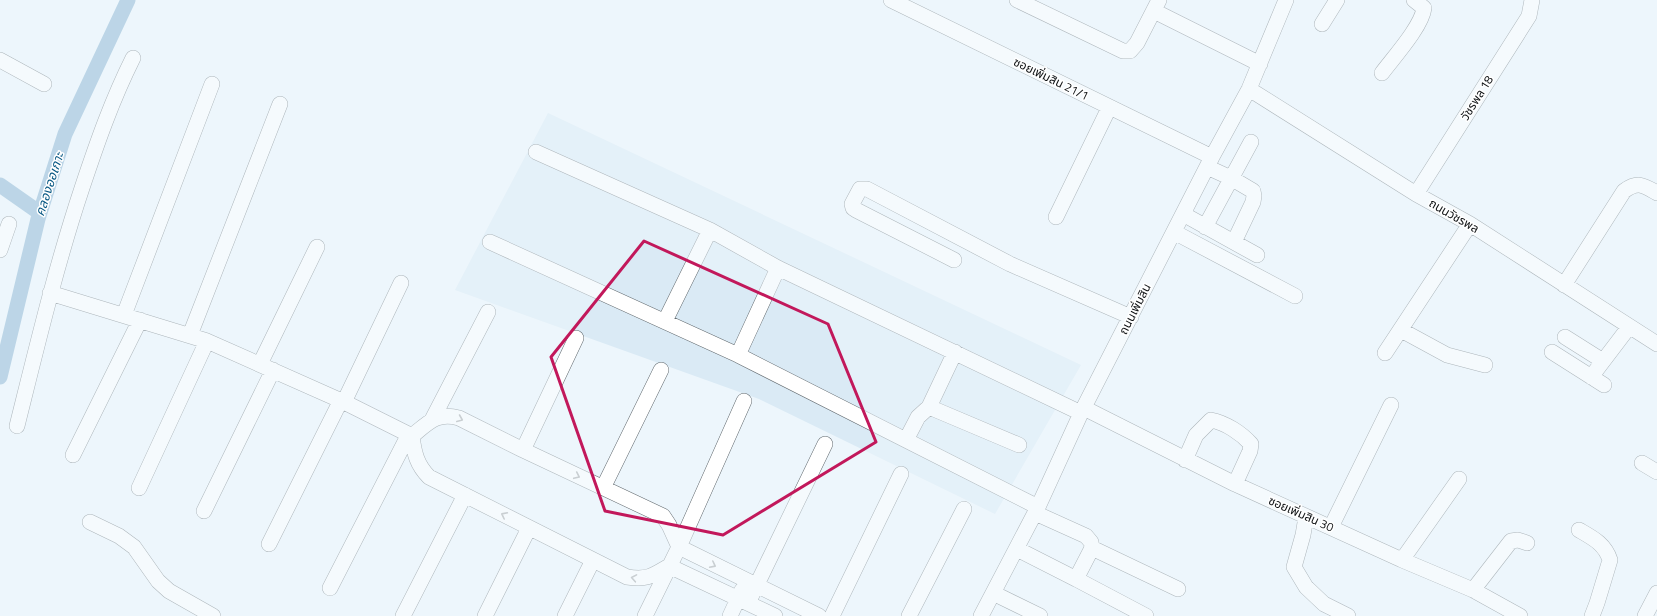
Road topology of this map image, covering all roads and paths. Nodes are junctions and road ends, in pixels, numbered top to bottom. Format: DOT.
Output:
graph roads {
  1 [pos="891,0"];
  2 [pos="1017,0"];
  3 [pos="1286,0"];
  4 [pos="1337,0"];
  5 [pos="1414,0"];
  6 [pos="1532,0"];
  7 [pos="1157,5"];
  8 [pos="1322,24"];
  9 [pos="133,58"];
  10 [pos="0,60"];
  11 [pos="1260,64"];
  12 [pos="1382,73"];
  13 [pos="44,84"];
  14 [pos="212,84"];
  15 [pos="1249,89"];
  16 [pos="280,104"];
  17 [pos="1109,108"];
  18 [pos="1251,142"];
  19 [pos="536,152"];
  20 [pos="1209,162"];
  21 [pos="1231,178"];
  22 [pos="1657,193"];
  23 [pos="1416,194"];
  24 [pos="1183,214"];
  25 [pos="1056,216"];
  26 [pos="9,224"];
  27 [pos="1470,224"];
  28 [pos="1205,227"];
  29 [pos="710,230"];
  30 [pos="1174,232"];
  31 [pos="490,242"];
  32 [pos="1234,242"];
  33 [pos="317,247"];
  34 [pos="0,250"];
  35 [pos="1257,255"];
  36 [pos="954,260"];
  37 [pos="778,268"];
  38 [pos="401,283"];
  39 [pos="1564,285"];
  40 [pos="50,293"];
  41 [pos="1295,296"];
  42 [pos="488,312"];
  43 [pos="124,315"];
  44 [pos="1131,317"];
  45 [pos="140,320"];
  46 [pos="665,321"];
  47 [pos="1629,327"];
  48 [pos="1401,330"];
  49 [pos="190,335"];
  50 [pos="1565,337"];
  51 [pos="576,338"];
  52 [pos="207,341"];
  53 [pos="1657,344"];
  54 [pos="955,352"];
  55 [pos="1552,352"];
  56 [pos="1385,353"];
  57 [pos="738,355"];
  58 [pos="1603,361"];
  59 [pos="1485,365"];
  60 [pos="266,367"];
  61 [pos="661,370"];
  62 [pos="1591,377"];
  63 [pos="1604,385"];
  64 [pos="744,400"];
  65 [pos="343,401"];
  66 [pos="1391,405"];
  67 [pos="929,407"];
  68 [pos="1083,411"];
  69 [pos="433,418"];
  70 [pos="17,426"];
  71 [pos="411,435"];
  72 [pos="906,440"];
  73 [pos="825,444"];
  74 [pos="1019,445"];
  75 [pos="523,450"];
  76 [pos="73,455"];
  77 [pos="1185,460"];
  78 [pos="1642,463"];
  79 [pos="1657,472"];
  80 [pos="901,474"];
  81 [pos="1459,479"];
  82 [pos="1235,484"];
  83 [pos="139,488"];
  84 [pos="603,488"];
  85 [pos="465,495"];
  86 [pos="964,509"];
  87 [pos="1036,510"];
  88 [pos="204,511"];
  89 [pos="1306,517"];
  90 [pos="90,522"];
  91 [pos="1331,527"];
  92 [pos="529,528"];
  93 [pos="1579,530"];
  94 [pos="1527,543"];
  95 [pos="269,544"];
  96 [pos="679,547"];
  97 [pos="1092,548"];
  98 [pos="1017,549"];
  99 [pos="593,560"];
  100 [pos="1402,560"];
  101 [pos="670,566"];
  102 [pos="1076,579"];
  103 [pos="750,584"];
  104 [pos="330,588"];
  105 [pos="1178,589"];
  106 [pos="1473,590"];
  107 [pos="993,593"];
  108 [pos="1657,593"];
  109 [pos="743,600"];
  110 [pos="817,615"];
  111 [pos="213,616"];
  112 [pos="402,616"];
  113 [pos="485,616"];
  114 [pos="565,616"];
  115 [pos="645,616"];
  116 [pos="730,616"];
  117 [pos="775,616"];
  118 [pos="832,616"];
  119 [pos="909,616"];
  120 [pos="981,616"];
  121 [pos="1040,616"];
  122 [pos="1146,616"];
  123 [pos="1348,616"];
  124 [pos="1520,616"];
  125 [pos="1592,616"];
  126 [pos="1645,616"];
  1 -- 17 [label="street, ซอยเพิ่มสิน 21/1"];
  2 -- 7 [label="street"];
  3 -- 11 [label="street, ถนนเพิ่มสิน"];
  4 -- 8 [label="street"];
  5 -- 12 [label="street"];
  6 -- 23 [label="street, วัชรพล 18"];
  7 -- 11 [label="street"];
  9 -- 40 [label="street"];
  10 -- 13 [label="street"];
  11 -- 15 [label="street, ถนนเพิ่มสิน"];
  14 -- 43 [label="street"];
  15 -- 20 [label="street, ถนนเพิ่มสิน"];
  15 -- 23 [label="street, ถนนวัชรพล"];
  16 -- 49 [label="street"];
  17 -- 20 [label="street, ซอยเพิ่มสิน 21/1"];
  17 -- 25 [label="street"];
  18 -- 21 [label="street"];
  19 -- 29 [label="street, ซอยเพิ่มสิน 30"];
  20 -- 21 [label="street, ซอยเพิ่มสิน 21/1"];
  20 -- 24 [label="street, ถนนเพิ่มสิน"];
  21 -- 28 [label="street"];
  21 -- 32 [label="street, ซอยเพิ่มสิน 21/1"];
  22 -- 39 [label="street"];
  23 -- 27 [label="street, ถนนวัชรพล"];
  24 -- 28 [label="street"];
  24 -- 30 [label="street, ถนนเพิ่มสิน"];
  26 -- 34 [label="street"];
  27 -- 39 [label="street, ถนนวัชรพล"];
  27 -- 48 [label="street"];
  28 -- 32 [label="street"];
  29 -- 37 [label="street, ซอยเพิ่มสิน 30"];
  29 -- 46 [label="street"];
  30 -- 41 [label="street"];
  30 -- 44 [label="street, ถนนเพิ่มสิน"];
  31 -- 46 [label="street"];
  32 -- 35 [label="street"];
  33 -- 60 [label="street"];
  36 -- 44 [label="street"];
  37 -- 54 [label="street, ซอยเพิ่มสิน 30"];
  37 -- 57 [label="street"];
  38 -- 65 [label="street"];
  39 -- 47 [label="street, ถนนวัชรพล"];
  40 -- 43 [label="street"];
  40 -- 70 [label="street"];
  42 -- 69 [label="street"];
  43 -- 45 [label="street"];
  44 -- 68 [label="street, ถนนเพิ่มสิน"];
  45 -- 49 [label="street"];
  45 -- 76 [label="street"];
  46 -- 57 [label="street"];
  47 -- 53 [label="street, ถนนวัชรพล"];
  47 -- 58 [label="street"];
  48 -- 56 [label="street"];
  48 -- 59 [label="street"];
  49 -- 52 [label="street"];
  50 -- 58 [label="street"];
  51 -- 75 [label="street"];
  52 -- 60 [label="street"];
  52 -- 83 [label="street"];
  54 -- 67 [label="street"];
  54 -- 68 [label="street, ซอยเพิ่มสิน 30"];
  55 -- 62 [label="street"];
  57 -- 72 [label="street"];
  58 -- 62 [label="street"];
  60 -- 65 [label="street"];
  60 -- 88 [label="street"];
  61 -- 84 [label="street"];
  62 -- 63 [label="street"];
  64 -- 96 [label="street"];
  65 -- 71 [label="street"];
  65 -- 95 [label="street"];
  66 -- 91 [label="street"];
  67 -- 72 [label="street"];
  67 -- 74 [label="street"];
  68 -- 77 [label="street, ซอยเพิ่มสิน 30"];
  68 -- 87 [label="street, ถนนเพิ่มสิน"];
  69 -- 71 [label="street"];
  69 -- 75 [label="street, one-way"];
  71 -- 85 [label="street"];
  71 -- 104 [label="street"];
  72 -- 87 [label="street"];
  73 -- 103 [label="street"];
  75 -- 84 [label="street, one-way"];
  77 -- 82 [label="street, ซอยเพิ่มสิน 30"];
  77 -- 82 [label="street"];
  78 -- 79 [label="street"];
  80 -- 118 [label="street"];
  81 -- 100 [label="street"];
  82 -- 89 [label="street, ซอยเพิ่มสิน 30"];
  84 -- 96 [label="street"];
  92 -- 85 [label="street, one-way"];
  85 -- 112 [label="street"];
  86 -- 119 [label="street"];
  87 -- 97 [label="street"];
  87 -- 98 [label="street, ถนนเพิ่มสิน"];
  89 -- 91 [label="street, ซอยเพิ่มสิน 30"];
  89 -- 123 [label="street"];
  90 -- 111 [label="street"];
  91 -- 100 [label="street, ซอยเพิ่มสิน 30"];
  92 -- 99 [label="street"];
  92 -- 113 [label="street"];
  93 -- 125 [label="street"];
  94 -- 106 [label="street"];
  96 -- 101 [label="street"];
  96 -- 103 [label="street, one-way"];
  97 -- 102 [label="street"];
  97 -- 105 [label="street"];
  98 -- 102 [label="street"];
  98 -- 107 [label="street, ถนนเพิ่มสิน"];
  101 -- 99 [label="street, one-way"];
  99 -- 114 [label="street"];
  100 -- 106 [label="street, ซอยเพิ่มสิน 30"];
  101 -- 109 [label="street"];
  101 -- 115 [label="street"];
  102 -- 122 [label="street"];
  103 -- 109 [label="street"];
  103 -- 110 [label="street"];
  106 -- 124 [label="street, ซอยเพิ่มสิน 30"];
  107 -- 120 [label="street, ถนนเพิ่มสิน"];
  107 -- 121 [label="street"];
  108 -- 126 [label="street"];
  109 -- 116 [label="street"];
  109 -- 117 [label="street"];
}
